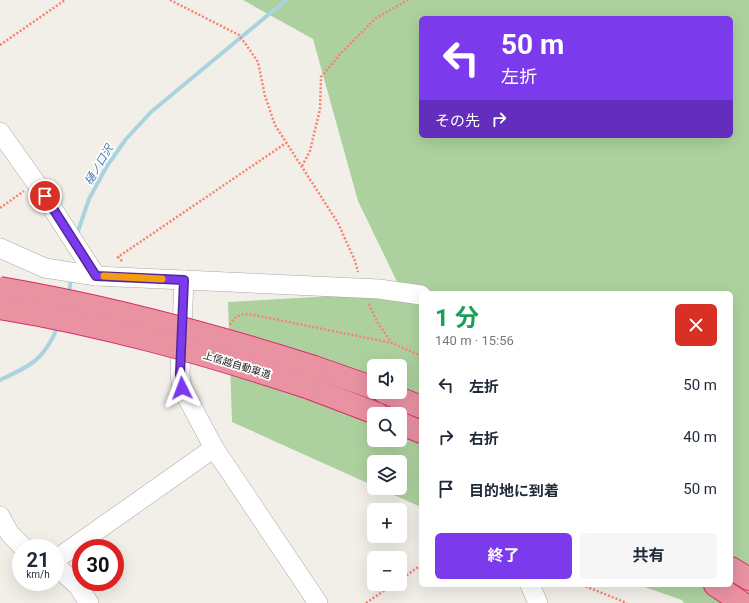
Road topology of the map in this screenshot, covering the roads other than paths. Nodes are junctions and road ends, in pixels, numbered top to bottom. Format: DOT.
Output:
graph roads {
  1 [pos="0,132"];
  2 [pos="0,248"];
  3 [pos="96,276"];
  4 [pos="184,280"];
  5 [pos="0,288"];
  6 [pos="419,295"];
  7 [pos="0,308"];
  8 [pos="367,386"];
  9 [pos="401,399"];
  10 [pos="419,406"];
  11 [pos="367,410"];
  12 [pos="407,426"];
  13 [pos="419,431"];
  14 [pos="214,448"];
  15 [pos="0,516"];
  16 [pos="15,539"];
  17 [pos="64,554"];
  18 [pos="733,569"];
  19 [pos="64,573"];
  20 [pos="749,579"];
  21 [pos="531,587"];
  22 [pos="718,587"];
  23 [pos="89,603"];
  24 [pos="318,603"];
  25 [pos="538,603"];
  26 [pos="742,603"];
  1 -- 3 [label="street"];
  2 -- 3 [label="street"];
  3 -- 4 [label="street"];
  4 -- 6 [label="street"];
  4 -- 14 [label="street"];
  5 -- 8 [label="highway, 上信越自動車道, bridge"];
  7 -- 11 [label="highway, 上信越自動車道, bridge"];
  9 -- 10 [label="highway"];
  12 -- 13 [label="highway"];
  14 -- 17 [label="street"];
  14 -- 24 [label="street"];
  15 -- 16 [label="street"];
  18 -- 20 [label="highway"];
  19 -- 23 [label="street"];
  21 -- 25 [label="street"];
  22 -- 26 [label="highway"];
}
